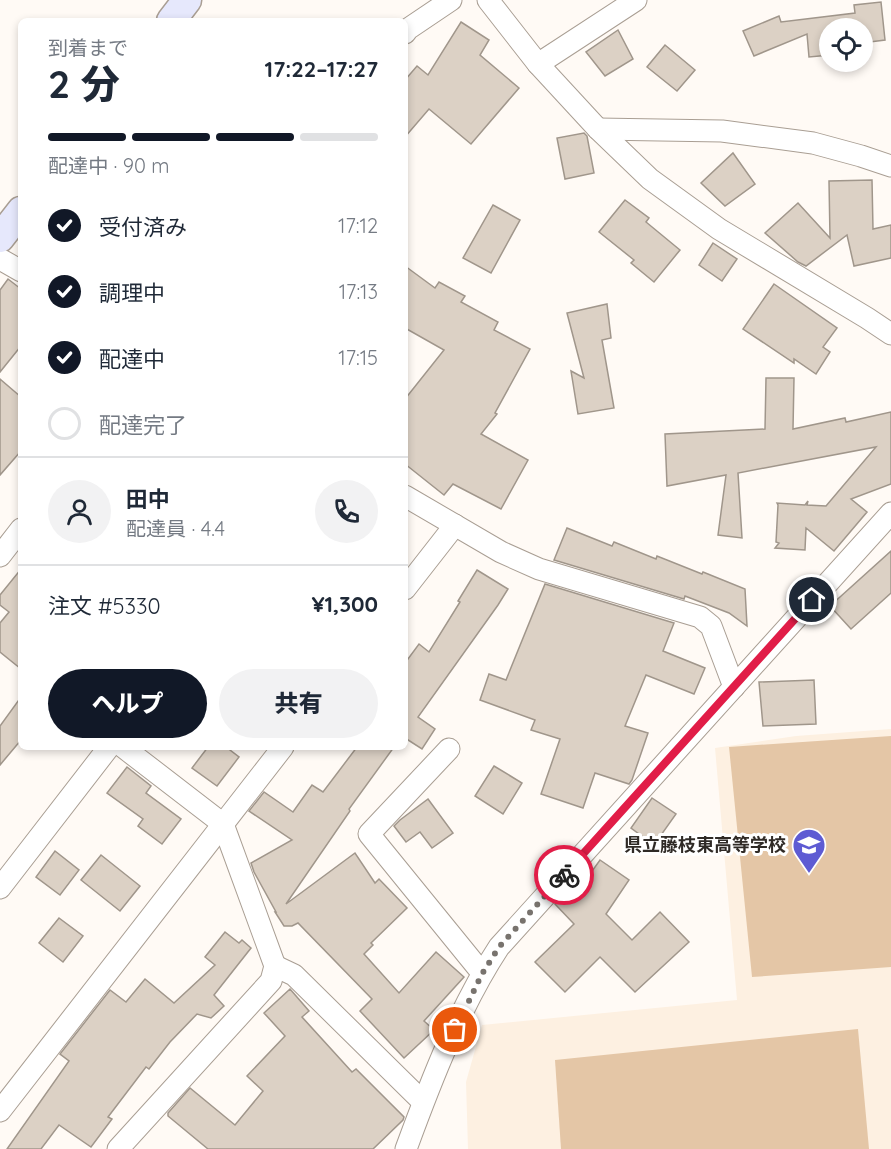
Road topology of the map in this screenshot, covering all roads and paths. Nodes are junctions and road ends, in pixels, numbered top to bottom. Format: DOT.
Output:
graph roads {
  1 [pos="187,0"];
  2 [pos="451,0"];
  3 [pos="488,0"];
  4 [pos="636,0"];
  5 [pos="173,18"];
  6 [pos="408,29"];
  7 [pos="538,64"];
  8 [pos="598,129"];
  9 [pos="891,166"];
  10 [pos="18,216"];
  11 [pos="0,238"];
  12 [pos="0,259"];
  13 [pos="18,269"];
  14 [pos="891,334"];
  15 [pos="408,498"];
  16 [pos="891,513"];
  17 [pos="455,525"];
  18 [pos="18,533"];
  19 [pos="0,556"];
  20 [pos="408,585"];
  21 [pos="734,687"];
  22 [pos="448,749"];
  23 [pos="107,750"];
  24 [pos="127,750"];
  25 [pos="281,750"];
  26 [pos="223,824"];
  27 [pos="0,888"];
  28 [pos="275,966"];
  29 [pos="482,974"];
  30 [pos="423,1102"];
  31 [pos="0,1111"];
  32 [pos="118,1149"];
  33 [pos="406,1149"];
  1 -- 5 [label="street"];
  2 -- 6 [label="street"];
  3 -- 7 [label="street"];
  4 -- 7 [label="street"];
  7 -- 8 [label="street"];
  8 -- 9 [label="street"];
  8 -- 14 [label="street"];
  10 -- 11 [label="street"];
  12 -- 13 [label="street"];
  15 -- 17 [label="street"];
  16 -- 21 [label="street"];
  17 -- 20 [label="street"];
  17 -- 21 [label="street"];
  18 -- 19 [label="street"];
  21 -- 29 [label="street"];
  22 -- 29 [label="street"];
  23 -- 27 [label="street"];
  24 -- 26 [label="street"];
  25 -- 26 [label="street"];
  26 -- 28 [label="street"];
  26 -- 31 [label="street"];
  28 -- 30 [label="street"];
  28 -- 32 [label="street"];
  29 -- 30 [label="street"];
  30 -- 33 [label="street"];
}
